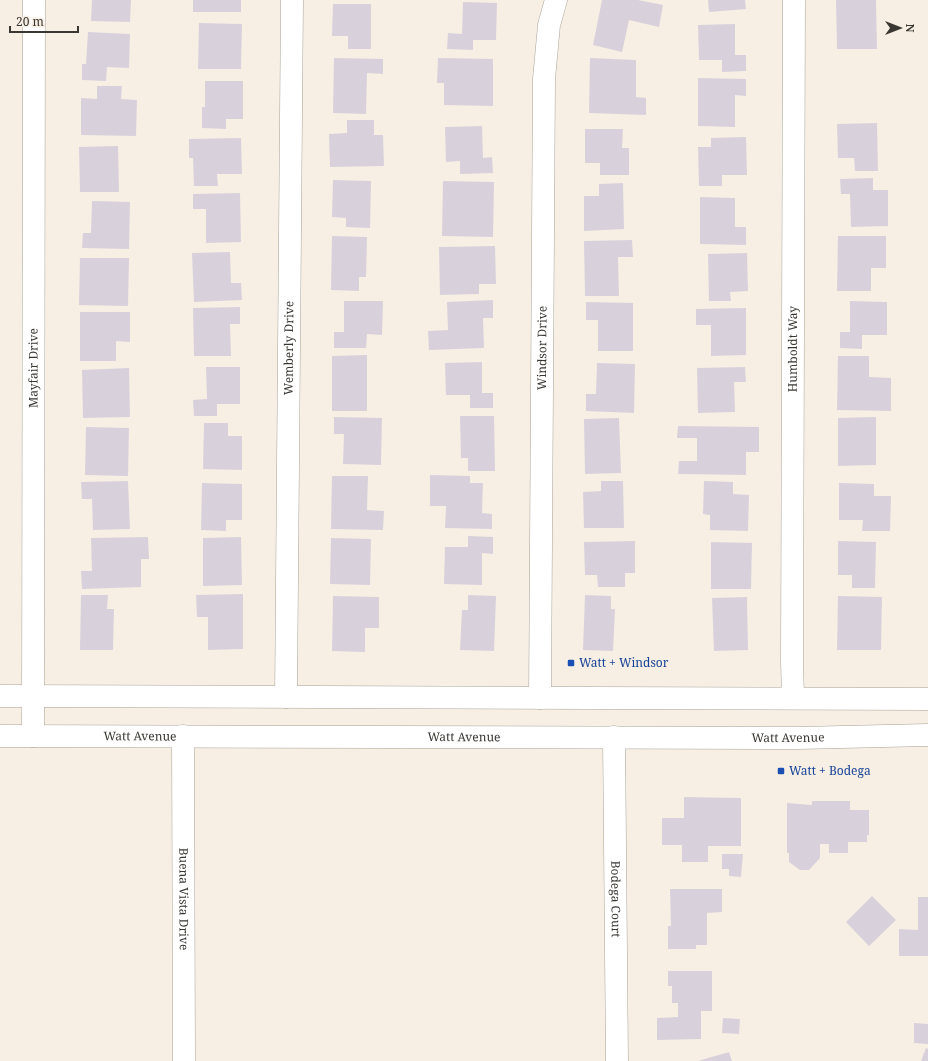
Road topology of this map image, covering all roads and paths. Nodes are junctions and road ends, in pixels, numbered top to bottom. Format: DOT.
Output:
graph roads {
  1 [pos="34,0"];
  2 [pos="292,0"];
  3 [pos="556,0"];
  4 [pos="794,0"];
  5 [pos="0,696"];
  6 [pos="34,696"];
  7 [pos="286,697"];
  8 [pos="540,698"];
  9 [pos="793,698"];
  10 [pos="928,699"];
  11 [pos="928,735"];
  12 [pos="0,736"];
  13 [pos="33,736"];
  14 [pos="183,736"];
  15 [pos="614,737"];
  16 [pos="184,1061"];
  17 [pos="617,1061"];
  1 -- 6 [label="street, Mayfair Drive"];
  2 -- 7 [label="street, Wemberly Drive"];
  3 -- 8 [label="street, Windsor Drive"];
  4 -- 9 [label="street, Humboldt Way"];
  5 -- 6 [label="street"];
  6 -- 7 [label="street"];
  6 -- 13 [label="street, Mayfair Drive"];
  7 -- 8 [label="street"];
  8 -- 9 [label="street"];
  9 -- 10 [label="street"];
  11 -- 15 [label="street, Watt Avenue"];
  12 -- 13 [label="street, Watt Avenue"];
  13 -- 14 [label="street, Watt Avenue"];
  14 -- 15 [label="street, Watt Avenue"];
  14 -- 16 [label="street, Buena Vista Drive"];
  15 -- 17 [label="street, Bodega Court"];
}
